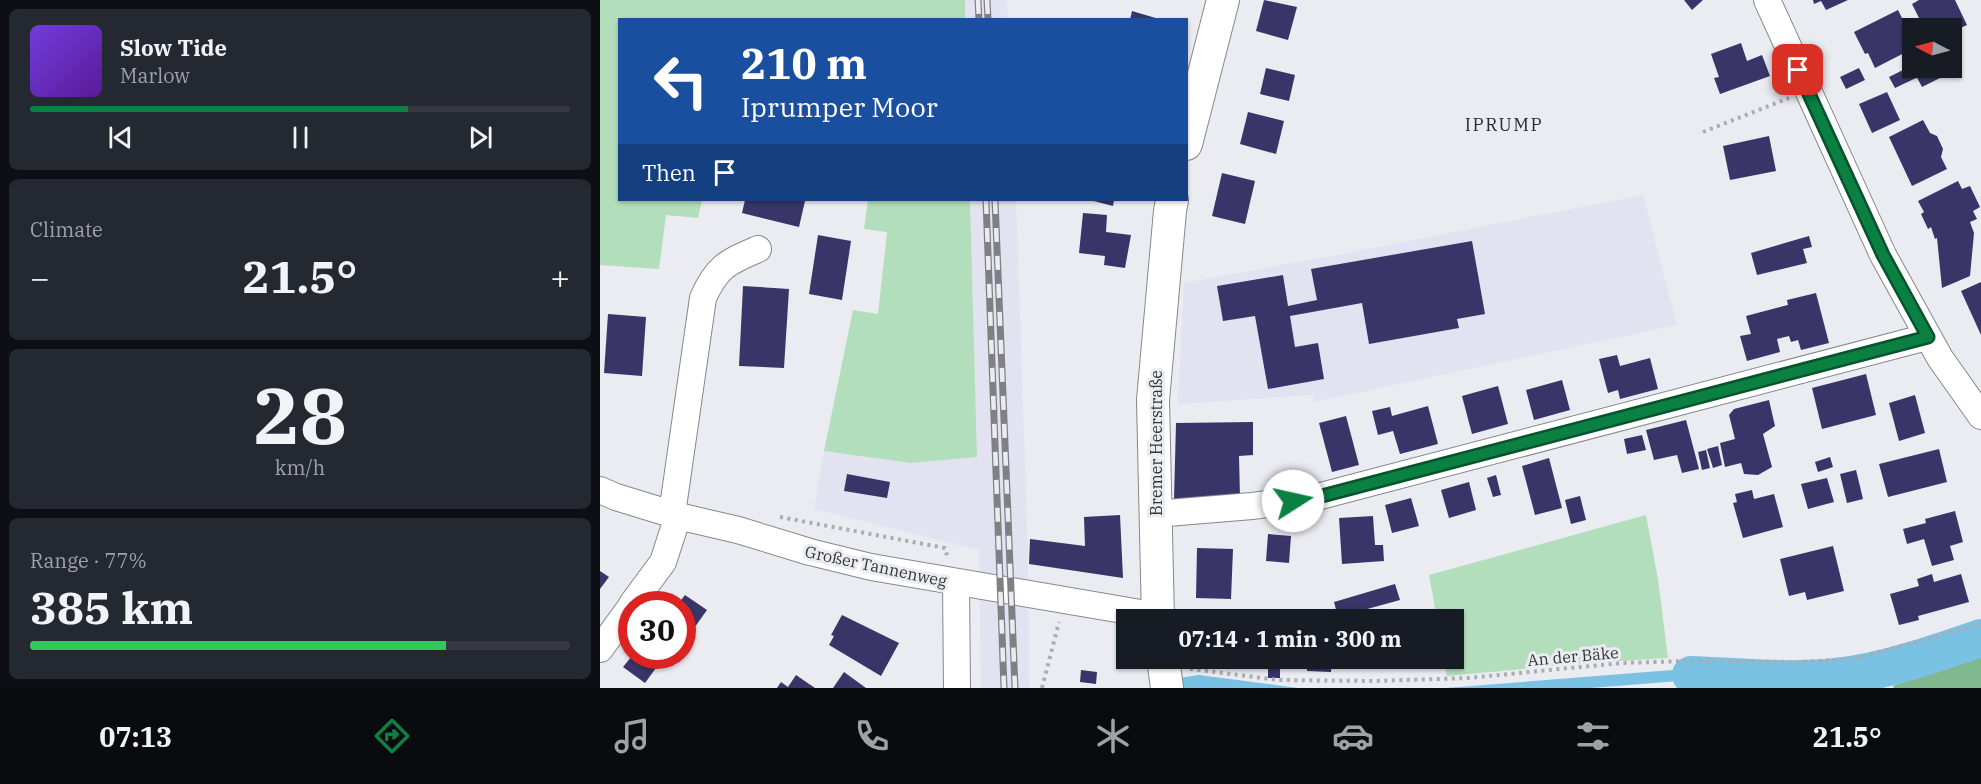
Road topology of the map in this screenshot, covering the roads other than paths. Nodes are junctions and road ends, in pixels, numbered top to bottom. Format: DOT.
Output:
graph roads {
  1 [pos="1223,0"];
  2 [pos="1767,0"];
  3 [pos="1188,136"];
  4 [pos="1173,201"];
  5 [pos="758,249"];
  6 [pos="1928,337"];
  7 [pos="1981,416"];
  8 [pos="600,490"];
  9 [pos="1155,514"];
  10 [pos="675,515"];
  11 [pos="956,583"];
  12 [pos="642,591"];
  13 [pos="1158,609"];
  14 [pos="1116,610"];
  15 [pos="618,624"];
  16 [pos="600,649"];
  17 [pos="957,688"];
  1 -- 3 [label="main road"];
  2 -- 6 [label="street"];
  4 -- 9 [label="main road, Bremer Heerstraße"];
  5 -- 10 [label="street"];
  6 -- 7 [label="street"];
  6 -- 9 [label="street"];
  8 -- 10 [label="street, Großer Tannenweg"];
  9 -- 13 [label="main road, Bremer Heerstraße"];
  10 -- 11 [label="street, Großer Tannenweg"];
  10 -- 12 [label="street"];
  11 -- 14 [label="street, Großer Tannenweg"];
  11 -- 17 [label="street"];
  15 -- 16 [label="street"];
}
